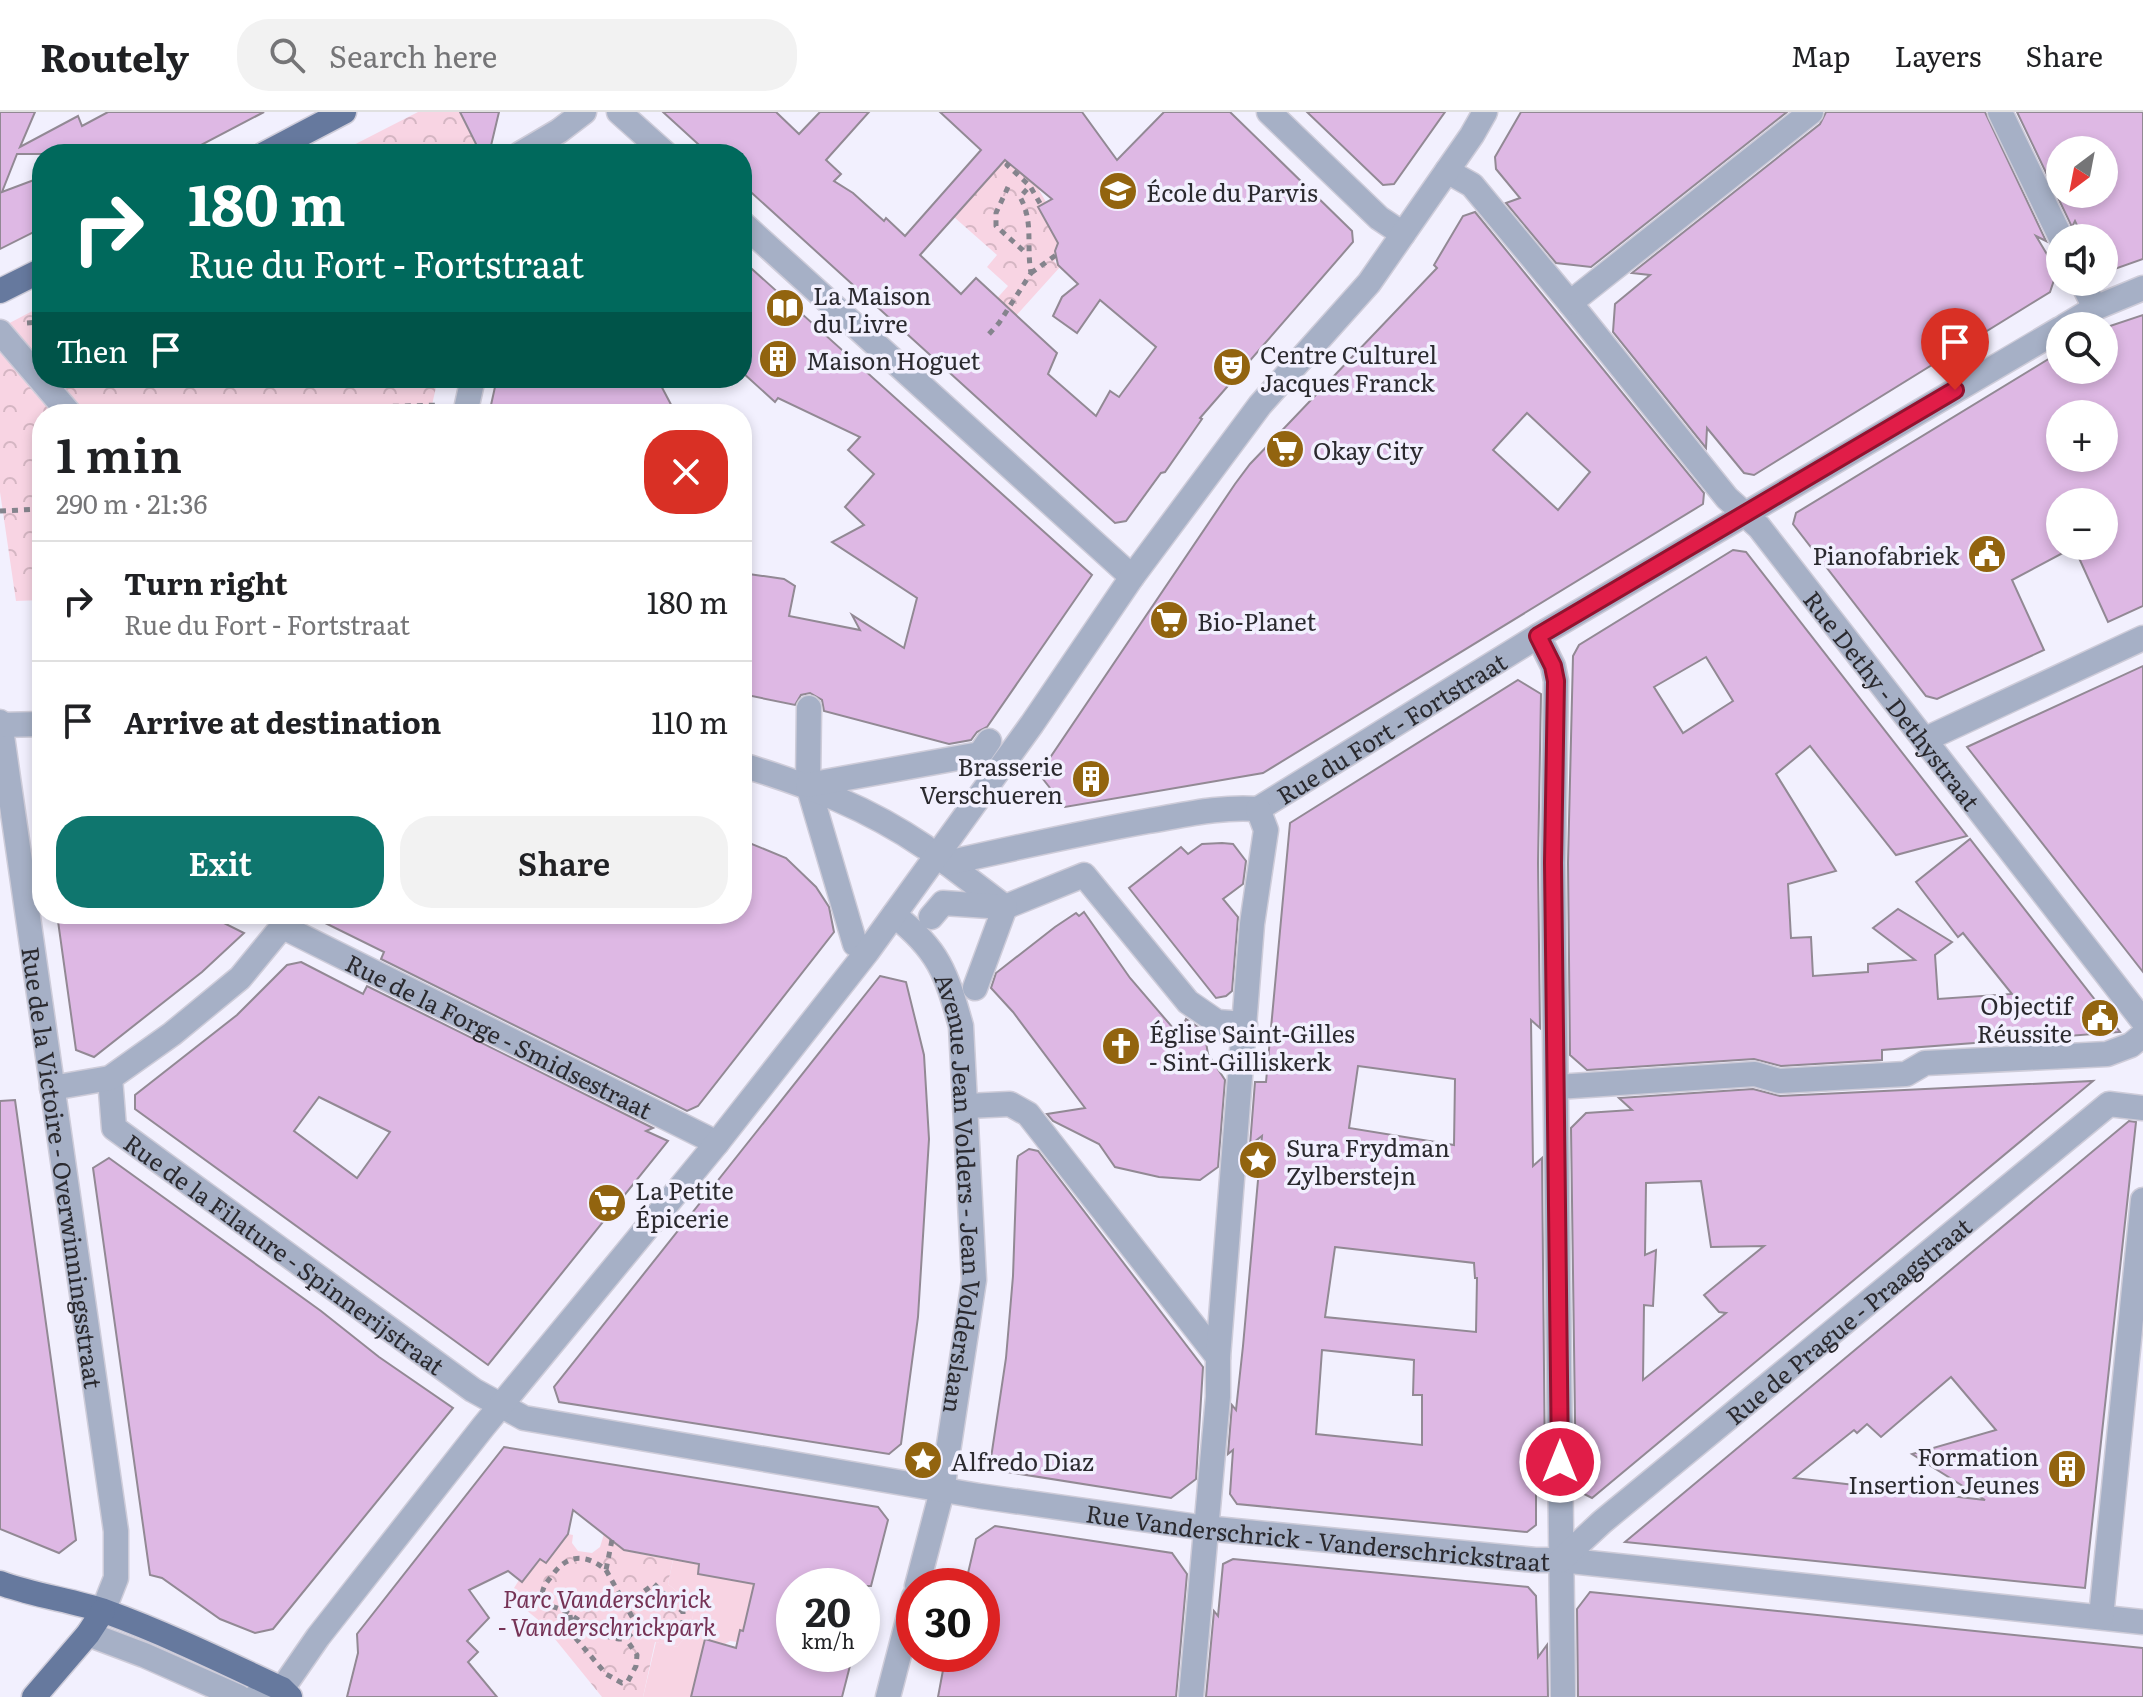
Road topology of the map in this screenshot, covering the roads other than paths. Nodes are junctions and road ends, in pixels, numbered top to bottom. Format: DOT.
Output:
graph roads {
  1 [pos="344,112"];
  2 [pos="584,112"];
  3 [pos="619,112"];
  4 [pos="1269,112"];
  5 [pos="1485,112"];
  6 [pos="1811,112"];
  7 [pos="2000,112"];
  8 [pos="283,144"];
  9 [pos="537,144"];
  10 [pos="655,144"];
  11 [pos="1447,171"];
  12 [pos="2054,224"];
  13 [pos="752,232"];
  14 [pos="1403,234"];
  15 [pos="32,275"];
  16 [pos="2143,288"];
  17 [pos="0,291"];
  18 [pos="2089,296"];
  19 [pos="1570,303"];
  20 [pos="2095,308"];
  21 [pos="2088,312"];
  22 [pos="0,332"];
  23 [pos="2046,336"];
  24 [pos="32,369"];
  25 [pos="48,388"];
  26 [pos="61,404"];
  27 [pos="1745,514"];
  28 [pos="1132,577"];
  29 [pos="1538,636"];
  30 [pos="2143,638"];
  31 [pos="809,708"];
  32 [pos="0,724"];
  33 [pos="32,724"];
  34 [pos="1926,739"];
  35 [pos="989,741"];
  36 [pos="752,768"];
  37 [pos="808,785"];
  38 [pos="1258,809"];
  39 [pos="1095,831"];
  40 [pos="925,847"];
  41 [pos="1084,875"];
  42 [pos="1005,907"];
  43 [pos="894,915"];
  44 [pos="931,917"];
  45 [pos="284,924"];
  46 [pos="295,924"];
  47 [pos="856,954"];
  48 [pos="979,983"];
  49 [pos="2143,1021"];
  50 [pos="1245,1024"];
  51 [pos="2143,1035"];
  52 [pos="110,1078"];
  53 [pos="1557,1087"];
  54 [pos="52,1088"];
  55 [pos="967,1106"];
  56 [pos="2143,1108"];
  57 [pos="717,1143"];
  58 [pos="2143,1200"];
  59 [pos="1218,1357"];
  60 [pos="500,1405"];
  61 [pos="942,1491"];
  62 [pos="1205,1528"];
  63 [pos="1561,1560"];
  64 [pos="922,1568"];
  65 [pos="0,1583"];
  66 [pos="103,1611"];
  67 [pos="2101,1617"];
  68 [pos="2143,1622"];
  69 [pos="88,1634"];
  70 [pos="896,1666"];
  71 [pos="286,1693"];
  72 [pos="34,1697"];
  73 [pos="239,1697"];
  74 [pos="255,1697"];
  75 [pos="888,1697"];
  76 [pos="1191,1697"];
  77 [pos="1563,1697"];
  1 -- 8 [label="main road"];
  2 -- 9 [label="street"];
  3 -- 10 [label="street"];
  4 -- 14 [label="street"];
  5 -- 11 [label="street"];
  6 -- 19 [label="street"];
  7 -- 12 [label="street"];
  11 -- 14 [label="street"];
  11 -- 19 [label="street, Rue Dethy - Dethystraat"];
  13 -- 28 [label="street"];
  14 -- 28 [label="street"];
  15 -- 17 [label="main road"];
  16 -- 20 [label="street, Rue du Fort - Fortstraat"];
  18 -- 20 [label="street"];
  19 -- 27 [label="street, Rue Dethy - Dethystraat"];
  20 -- 21 [label="street, Rue du Fort - Fortstraat"];
  22 -- 24 [label="street"];
  23 -- 27 [label="street, Rue du Fort - Fortstraat"];
  25 -- 26 [label="street"];
  27 -- 29 [label="street, Rue du Fort - Fortstraat"];
  27 -- 34 [label="street, Rue Dethy - Dethystraat"];
  28 -- 43 [label="street"];
  29 -- 38 [label="street, Rue du Fort - Fortstraat"];
  29 -- 53 [label="street"];
  30 -- 34 [label="street"];
  31 -- 37 [label="street"];
  32 -- 33 [label="street"];
  32 -- 54 [label="street, Rue de la Victoire - Overwinningsstraat"];
  34 -- 49 [label="street, Rue Dethy - Dethystraat"];
  35 -- 37 [label="street"];
  36 -- 37 [label="street"];
  37 -- 40 [label="street"];
  37 -- 47 [label="street"];
  38 -- 39 [label="street"];
  38 -- 50 [label="street"];
  39 -- 41 [label="street"];
  39 -- 42 [label="street"];
  41 -- 42 [label="street"];
  41 -- 50 [label="street"];
  42 -- 44 [label="street"];
  42 -- 48 [label="street"];
  43 -- 47 [label="street"];
  43 -- 55 [label="street, Avenue Jean Volders - Jean Volderslaan"];
  45 -- 52 [label="street"];
  46 -- 57 [label="street, Rue de la Forge - Smidsestraat"];
  47 -- 57 [label="street"];
  50 -- 59 [label="street"];
  51 -- 53 [label="street"];
  52 -- 54 [label="street"];
  52 -- 60 [label="street, Rue de la Filature - Spinnerijstraat"];
  53 -- 63 [label="street"];
  54 -- 66 [label="street, Rue de la Victoire - Overwinningsstraat"];
  55 -- 59 [label="street"];
  55 -- 61 [label="street, Avenue Jean Volders - Jean Volderslaan"];
  56 -- 63 [label="street, Rue de Prague - Praagstraat"];
  57 -- 60 [label="street"];
  58 -- 67 [label="street"];
  59 -- 62 [label="street"];
  60 -- 61 [label="street, Rue Vanderschrick - Vanderschrickstraat"];
  60 -- 71 [label="street"];
  61 -- 62 [label="street, Rue Vanderschrick - Vanderschrickstraat"];
  61 -- 64 [label="street, Avenue Jean Volders - Jean Volderslaan"];
  62 -- 63 [label="street, Rue Vanderschrick - Vanderschrickstraat"];
  62 -- 76 [label="street"];
  63 -- 67 [label="street, Rue Vanderschrick - Vanderschrickstraat"];
  63 -- 77 [label="street"];
  65 -- 66 [label="main road"];
  66 -- 69 [label="main road"];
  66 -- 71 [label="main road"];
  67 -- 68 [label="street, Rue Vanderschrick - Vanderschrickstraat"];
  69 -- 72 [label="main road"];
  69 -- 73 [label="street"];
  70 -- 75 [label="street"];
  71 -- 74 [label="street"];
}
